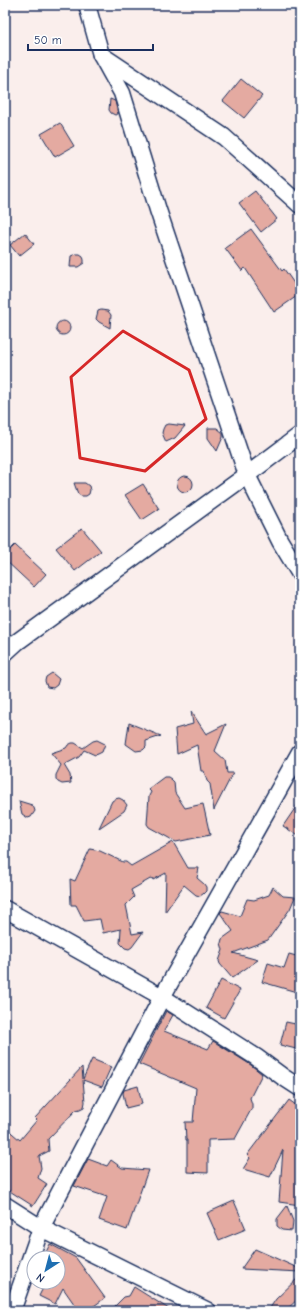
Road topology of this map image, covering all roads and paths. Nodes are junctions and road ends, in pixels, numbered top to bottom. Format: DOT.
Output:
graph roads {
  1 [pos="86,5"];
  2 [pos="101,55"];
  3 [pos="300,205"];
  4 [pos="300,435"];
  5 [pos="247,475"];
  6 [pos="300,574"];
  7 [pos="5,652"];
  8 [pos="300,752"];
  9 [pos="5,909"];
  10 [pos="162,997"];
  11 [pos="300,1088"];
  12 [pos="5,1205"];
  13 [pos="42,1228"];
  14 [pos="12,1311"];
  15 [pos="208,1311"];
  1 -- 2 [label="street"];
  2 -- 3 [label="street"];
  2 -- 5 [label="street"];
  4 -- 5 [label="street"];
  5 -- 6 [label="street"];
  5 -- 7 [label="street"];
  8 -- 10 [label="street"];
  9 -- 10 [label="street"];
  10 -- 11 [label="street"];
  10 -- 13 [label="street"];
  12 -- 13 [label="street"];
  13 -- 14 [label="street"];
  13 -- 15 [label="street"];
}
